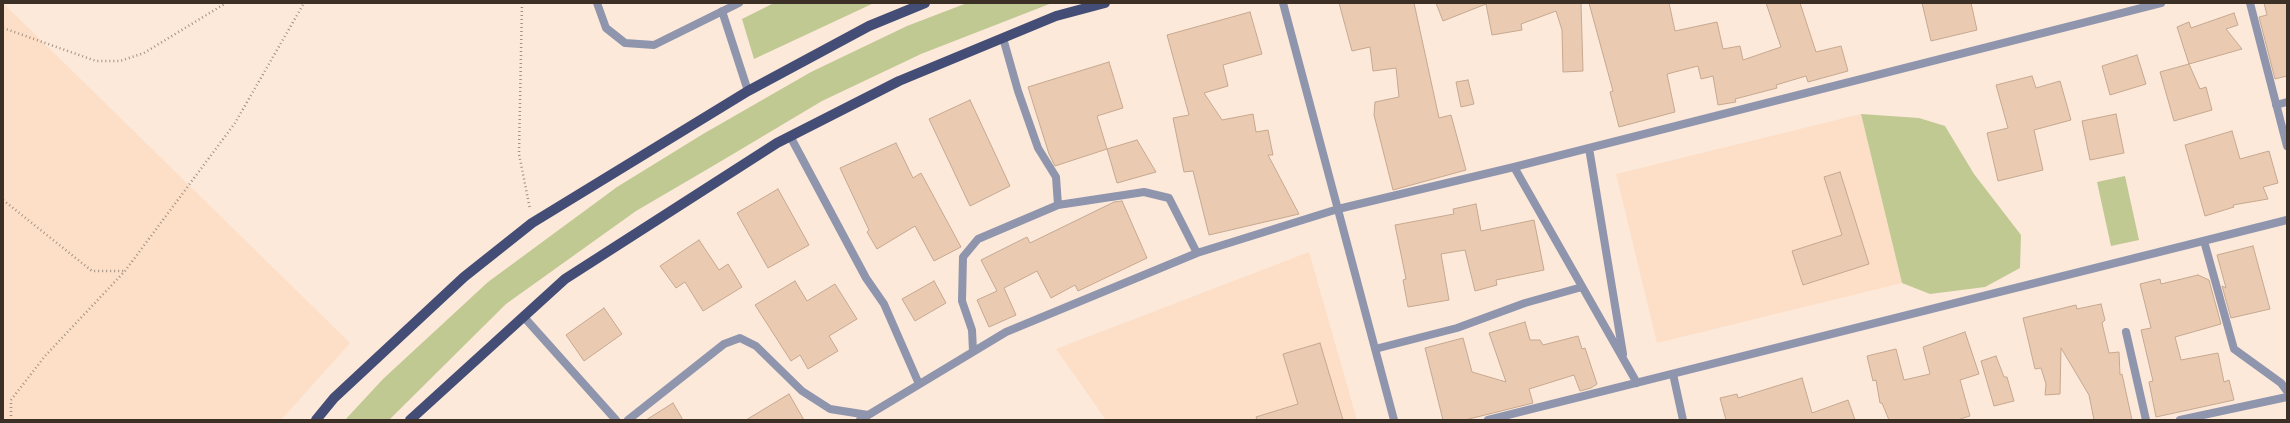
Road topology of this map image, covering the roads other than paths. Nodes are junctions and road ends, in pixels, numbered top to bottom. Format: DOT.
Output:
graph roads {
  1 [pos="597,3"];
  2 [pos="739,3"];
  3 [pos="925,3"];
  4 [pos="1105,3"];
  5 [pos="1283,3"];
  6 [pos="2161,3"];
  7 [pos="2250,3"];
  8 [pos="722,11"];
  9 [pos="1003,38"];
  10 [pos="748,91"];
  11 [pos="2287,102"];
  12 [pos="2276,105"];
  13 [pos="790,136"];
  14 [pos="2287,146"];
  15 [pos="1589,148"];
  16 [pos="1514,167"];
  17 [pos="1058,205"];
  18 [pos="1338,209"];
  19 [pos="2287,220"];
  20 [pos="2204,241"];
  21 [pos="1197,253"];
  22 [pos="1582,287"];
  23 [pos="523,316"];
  24 [pos="2126,332"];
  25 [pos="1375,349"];
  26 [pos="973,351"];
  27 [pos="1625,361"];
  28 [pos="1673,374"];
  29 [pos="1637,383"];
  30 [pos="919,384"];
  31 [pos="2287,391"];
  32 [pos="2287,397"];
  33 [pos="868,415"];
  34 [pos="316,420"];
  35 [pos="410,420"];
  36 [pos="616,420"];
  37 [pos="628,420"];
  38 [pos="860,420"];
  39 [pos="1394,420"];
  40 [pos="1488,420"];
  41 [pos="1684,420"];
  42 [pos="2146,420"];
  43 [pos="2180,420"];
  1 -- 8 [label="street"];
  2 -- 8 [label="street"];
  3 -- 10 [label="main road"];
  4 -- 9 [label="main road"];
  5 -- 18 [label="street"];
  6 -- 15 [label="street"];
  7 -- 12 [label="street"];
  8 -- 10 [label="street"];
  9 -- 13 [label="main road"];
  9 -- 17 [label="street"];
  10 -- 34 [label="main road"];
  11 -- 12 [label="street"];
  12 -- 14 [label="street"];
  13 -- 23 [label="main road"];
  13 -- 30 [label="street"];
  15 -- 16 [label="street"];
  15 -- 27 [label="street"];
  16 -- 18 [label="street"];
  16 -- 22 [label="street"];
  17 -- 21 [label="street"];
  17 -- 26 [label="street"];
  18 -- 21 [label="street"];
  18 -- 25 [label="street"];
  19 -- 20 [label="street"];
  20 -- 28 [label="street"];
  20 -- 31 [label="street"];
  21 -- 26 [label="street"];
  22 -- 25 [label="street"];
  22 -- 27 [label="street"];
  23 -- 35 [label="main road"];
  23 -- 36 [label="street"];
  24 -- 42 [label="street"];
  25 -- 39 [label="street"];
  26 -- 30 [label="street"];
  27 -- 29 [label="street"];
  28 -- 29 [label="street"];
  28 -- 41 [label="street"];
  29 -- 40 [label="street"];
  30 -- 33 [label="street"];
  32 -- 43 [label="street"];
  33 -- 37 [label="street"];
  33 -- 38 [label="street"];
}
